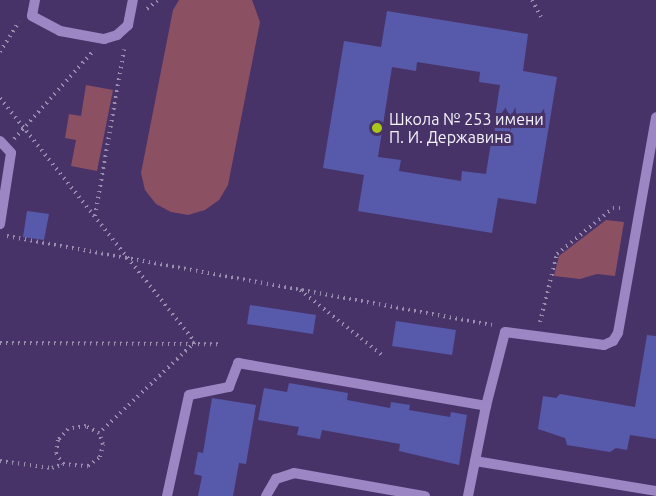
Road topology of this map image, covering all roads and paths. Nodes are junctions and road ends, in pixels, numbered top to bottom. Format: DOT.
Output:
graph roads {
  1 [pos="35,0"];
  2 [pos="133,0"];
  3 [pos="532,0"];
  4 [pos="24,13"];
  5 [pos="541,17"];
  6 [pos="128,25"];
  7 [pos="104,39"];
  8 [pos="0,52"];
  9 [pos="0,98"];
  10 [pos="656,117"];
  11 [pos="24,128"];
  12 [pos="4,143"];
  13 [pos="640,207"];
  14 [pos="95,216"];
  15 [pos="0,224"];
  16 [pos="0,235"];
  17 [pos="128,259"];
  18 [pos="300,290"];
  19 [pos="505,332"];
  20 [pos="537,334"];
  21 [pos="195,342"];
  22 [pos="0,343"];
  23 [pos="219,344"];
  24 [pos="382,355"];
  25 [pos="486,406"];
  26 [pos="99,433"];
  27 [pos="0,461"];
  28 [pos="475,461"];
  29 [pos="63,464"];
  30 [pos="656,491"];
  31 [pos="167,496"];
  32 [pos="266,496"];
  33 [pos="425,496"];
  34 [pos="468,496"];
  1 -- 7 [label="lane"];
  2 -- 6 [label="lane"];
  3 -- 5 [label="path"];
  4 -- 8 [label="path"];
  6 -- 7 [label="lane"];
  6 -- 14 [label="path"];
  7 -- 11 [label="path"];
  9 -- 11 [label="path"];
  10 -- 13 [label="lane"];
  11 -- 12 [label="path"];
  11 -- 14 [label="path"];
  12 -- 15 [label="lane"];
  13 -- 20 [label="path"];
  13 -- 20 [label="lane"];
  14 -- 17 [label="path"];
  16 -- 17 [label="path"];
  17 -- 18 [label="path"];
  17 -- 21 [label="path"];
  18 -- 19 [label="path"];
  18 -- 24 [label="path"];
  19 -- 20 [label="lane"];
  19 -- 25 [label="lane"];
  21 -- 22 [label="path"];
  21 -- 23 [label="path"];
  21 -- 26 [label="path"];
  25 -- 28 [label="lane"];
  25 -- 31 [label="lane"];
  26 -- 29 [label="path"];
  26 -- 29 [label="path"];
  27 -- 29 [label="path"];
  28 -- 30 [label="lane"];
  28 -- 34 [label="lane"];
  32 -- 33 [label="lane"];
}
